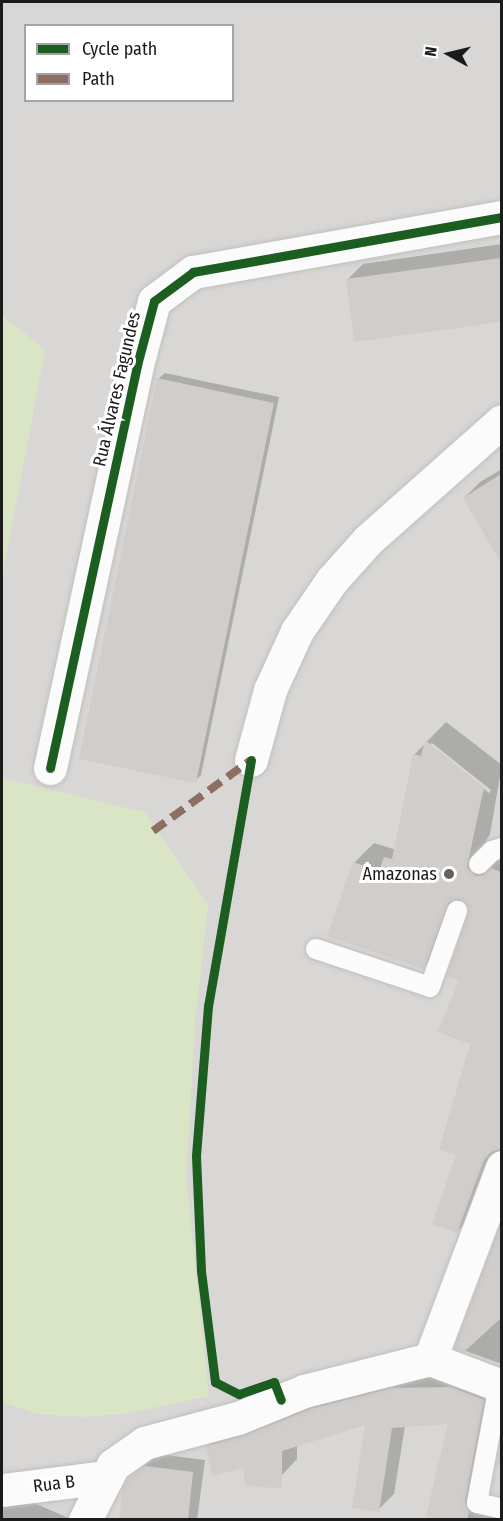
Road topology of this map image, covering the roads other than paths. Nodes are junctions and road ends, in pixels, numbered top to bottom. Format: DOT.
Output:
graph roads {
  1 [pos="501,217"];
  2 [pos="501,421"];
  3 [pos="251,759"];
  4 [pos="50,768"];
  5 [pos="501,848"];
  6 [pos="479,864"];
  7 [pos="457,911"];
  8 [pos="316,949"];
  9 [pos="501,1169"];
  10 [pos="430,1359"];
  11 [pos="496,1377"];
  12 [pos="107,1477"];
  13 [pos="2,1490"];
  14 [pos="501,1509"];
  15 [pos="85,1520"];
  1 -- 4 [label="street, Rua Álvares Fagundes"];
  2 -- 3 [label="street"];
  5 -- 6 [label="lane"];
  7 -- 8 [label="lane"];
  9 -- 10 [label="street"];
  10 -- 11 [label="street"];
  10 -- 12 [label="street"];
  11 -- 14 [label="lane"];
  12 -- 13 [label="street, Rua B"];
  12 -- 15 [label="street"];
}
